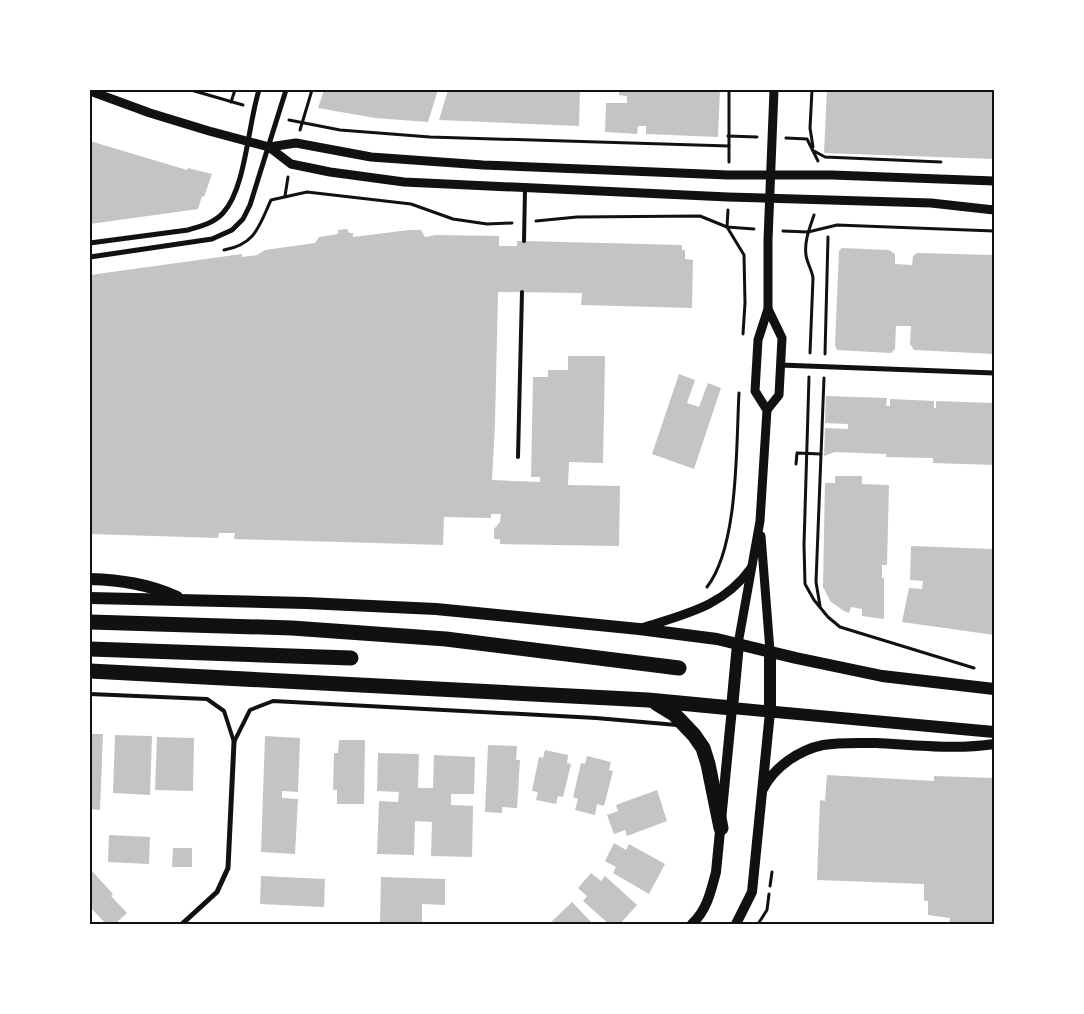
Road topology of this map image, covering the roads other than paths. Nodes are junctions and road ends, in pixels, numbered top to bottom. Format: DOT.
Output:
graph roads {
  1 [pos="259,90"];
  2 [pos="286,90"];
  3 [pos="774,90"];
  4 [pos="90,91"];
  5 [pos="247,141"];
  6 [pos="268,146"];
  7 [pos="770,175"];
  8 [pos="994,181"];
  9 [pos="525,189"];
  10 [pos="770,198"];
  11 [pos="994,210"];
  12 [pos="524,241"];
  13 [pos="90,243"];
  14 [pos="90,257"];
  15 [pos="522,292"];
  16 [pos="768,309"];
  17 [pos="780,365"];
  18 [pos="994,373"];
  19 [pos="767,410"];
  20 [pos="518,457"];
  21 [pos="760,521"];
  22 [pos="753,565"];
  23 [pos="90,579"];
  24 [pos="90,598"];
  25 [pos="183,600"];
  26 [pos="90,622"];
  27 [pos="640,629"];
  28 [pos="738,644"];
  29 [pos="90,649"];
  30 [pos="770,652"];
  31 [pos="351,658"];
  32 [pos="679,668"];
  33 [pos="90,671"];
  34 [pos="994,689"];
  35 [pos="90,694"];
  36 [pos="648,700"];
  37 [pos="732,708"];
  38 [pos="770,712"];
  39 [pos="686,725"];
  40 [pos="994,732"];
  41 [pos="234,742"];
  42 [pos="994,744"];
  43 [pos="763,789"];
  44 [pos="721,828"];
  45 [pos="182,924"];
  46 [pos="692,924"];
  47 [pos="736,924"];
  1 -- 5 [label="street"];
  2 -- 6 [label="street"];
  3 -- 7 [label="street"];
  4 -- 5 [label="street"];
  5 -- 6 [label="street"];
  5 -- 13 [label="street"];
  6 -- 7 [label="street"];
  6 -- 9 [label="street"];
  6 -- 14 [label="street"];
  7 -- 8 [label="street"];
  7 -- 10 [label="street"];
  9 -- 10 [label="street"];
  9 -- 12 [label="lane"];
  10 -- 11 [label="street"];
  10 -- 16 [label="street"];
  15 -- 20 [label="lane"];
  16 -- 17 [label="street"];
  16 -- 19 [label="street"];
  17 -- 18 [label="street"];
  17 -- 19 [label="street"];
  19 -- 21 [label="street"];
  21 -- 22 [label="street"];
  21 -- 30 [label="street"];
  22 -- 27 [label="street"];
  22 -- 28 [label="street"];
  23 -- 25 [label="main road"];
  24 -- 25 [label="main road"];
  25 -- 27 [label="main road"];
  26 -- 32 [label="highway"];
  27 -- 28 [label="main road"];
  28 -- 30 [label="main road"];
  28 -- 37 [label="main road"];
  29 -- 31 [label="highway"];
  30 -- 34 [label="main road"];
  30 -- 38 [label="main road"];
  33 -- 36 [label="highway"];
  35 -- 41 [label="lane"];
  36 -- 37 [label="highway"];
  36 -- 39 [label="highway"];
  37 -- 38 [label="main road"];
  37 -- 44 [label="main road"];
  38 -- 40 [label="main road"];
  38 -- 43 [label="main road"];
  39 -- 41 [label="lane"];
  39 -- 44 [label="highway"];
  41 -- 45 [label="street"];
  42 -- 43 [label="main road"];
  43 -- 47 [label="main road"];
  44 -- 46 [label="main road"];
}
